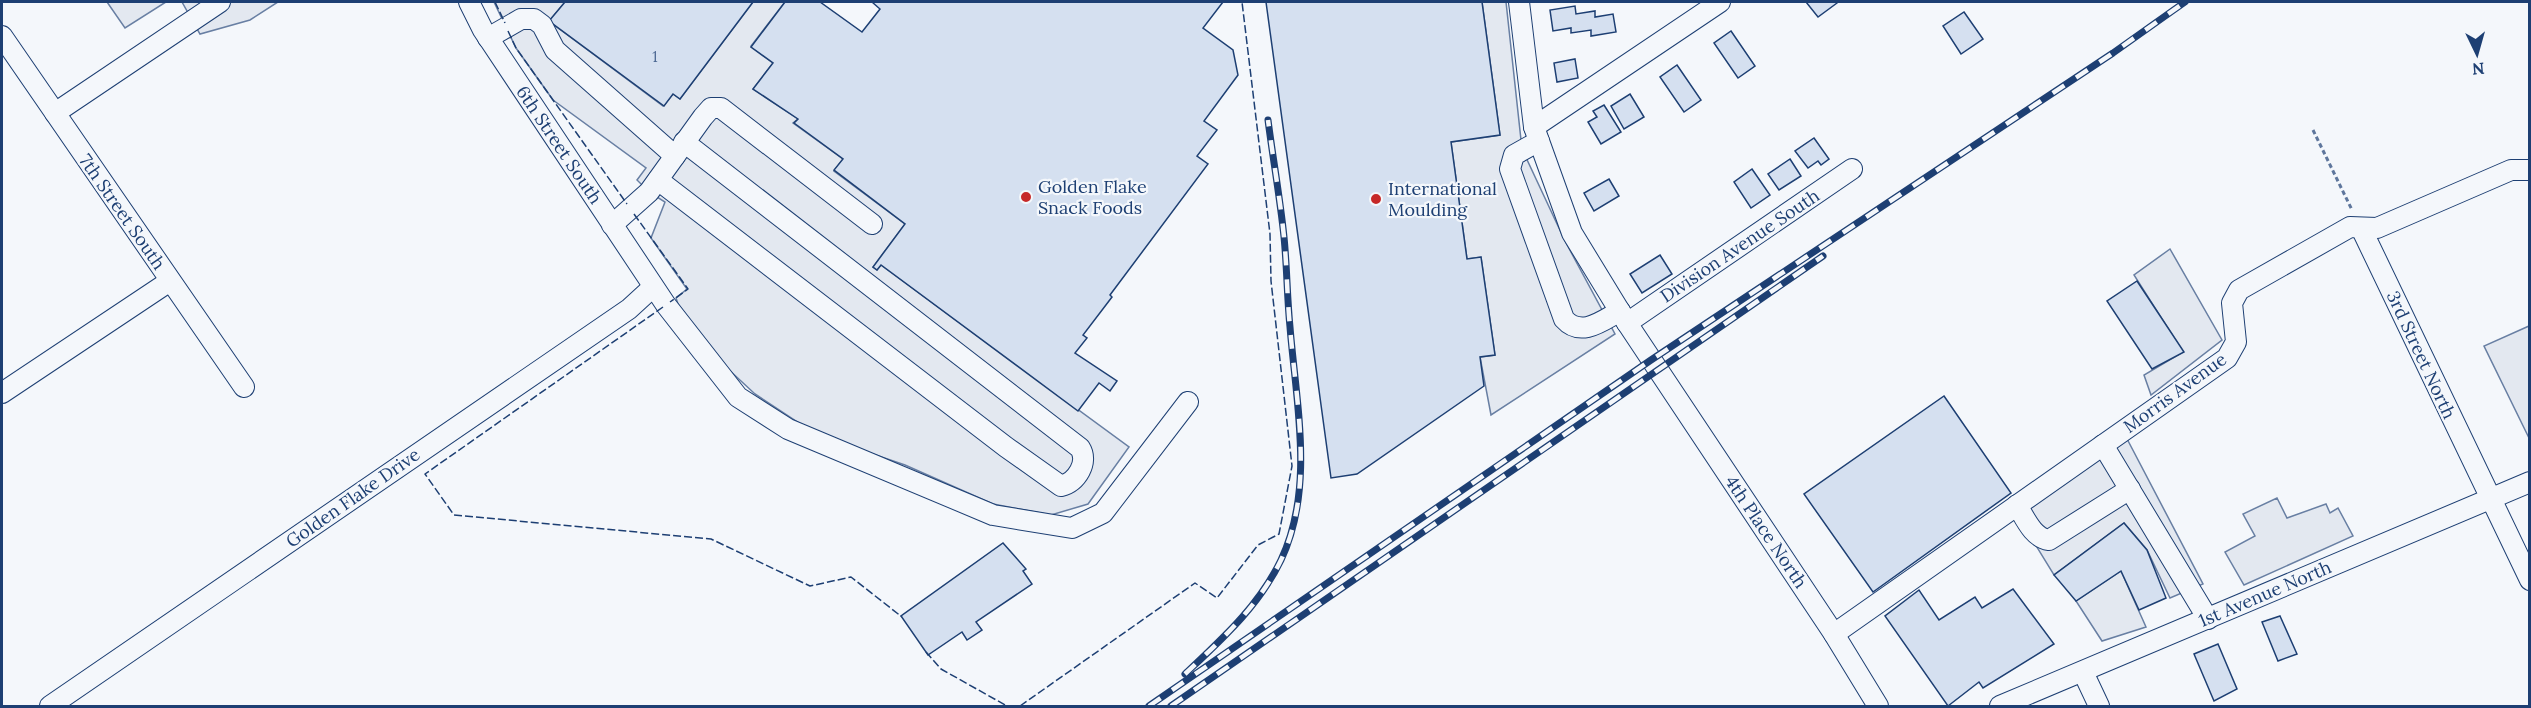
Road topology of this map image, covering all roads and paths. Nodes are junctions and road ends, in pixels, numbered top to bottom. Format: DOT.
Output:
graph roads {
  1 [pos="220,2"];
  2 [pos="469,2"];
  3 [pos="1519,2"];
  4 [pos="1720,2"];
  5 [pos="2,36"];
  6 [pos="488,38"];
  7 [pos="55,113"];
  8 [pos="2313,130"];
  9 [pos="1536,134"];
  10 [pos="680,149"];
  11 [pos="1852,169"];
  12 [pos="2529,170"];
  13 [pos="657,180"];
  14 [pos="872,224"];
  15 [pos="612,225"];
  16 [pos="2361,228"];
  17 [pos="170,281"];
  18 [pos="653,286"];
  19 [pos="1623,317"];
  20 [pos="244,387"];
  21 [pos="2,393"];
  22 [pos="1188,402"];
  23 [pos="2103,445"];
  24 [pos="2529,482"];
  25 [pos="2130,489"];
  26 [pos="2490,499"];
  27 [pos="2017,505"];
  28 [pos="2529,580"];
  29 [pos="2208,619"];
  30 [pos="1834,634"];
  31 [pos="2083,672"];
  32 [pos="50,706"];
  33 [pos="1878,706"];
  34 [pos="2000,706"];
  35 [pos="2099,706"];
  1 -- 7 [label="street"];
  2 -- 6 [label="street, 6th Street South"];
  3 -- 9 [label="street, 4th Place North"];
  4 -- 9 [label="street"];
  5 -- 7 [label="street, 7th Street South"];
  6 -- 10 [label="street"];
  6 -- 15 [label="street, 6th Street South"];
  7 -- 17 [label="street, 7th Street South"];
  8 -- 16 [label="path"];
  9 -- 19 [label="street, 4th Place North"];
  9 -- 19 [label="street, Division Avenue South"];
  10 -- 13 [label="street"];
  10 -- 13 [label="street"];
  10 -- 14 [label="street"];
  11 -- 19 [label="street, Division Avenue South"];
  12 -- 16 [label="street, Morris Avenue"];
  13 -- 15 [label="street"];
  15 -- 18 [label="street, 6th Street South"];
  16 -- 23 [label="street, Morris Avenue"];
  16 -- 26 [label="street, 3rd Street North"];
  17 -- 20 [label="street, 7th Street South"];
  17 -- 21 [label="street"];
  18 -- 22 [label="street, 6th Street South"];
  18 -- 32 [label="street, Golden Flake Drive"];
  19 -- 30 [label="street, 4th Place North"];
  23 -- 25 [label="street"];
  23 -- 27 [label="street, Morris Avenue"];
  24 -- 26 [label="street, 1st Avenue North"];
  25 -- 27 [label="street"];
  25 -- 29 [label="street"];
  26 -- 28 [label="street, 3rd Street North"];
  26 -- 29 [label="street, 1st Avenue North"];
  27 -- 30 [label="street, Morris Avenue"];
  29 -- 31 [label="street, 1st Avenue North"];
  30 -- 33 [label="street, 4th Place North"];
  31 -- 34 [label="street, 1st Avenue North"];
  31 -- 35 [label="street"];
}
